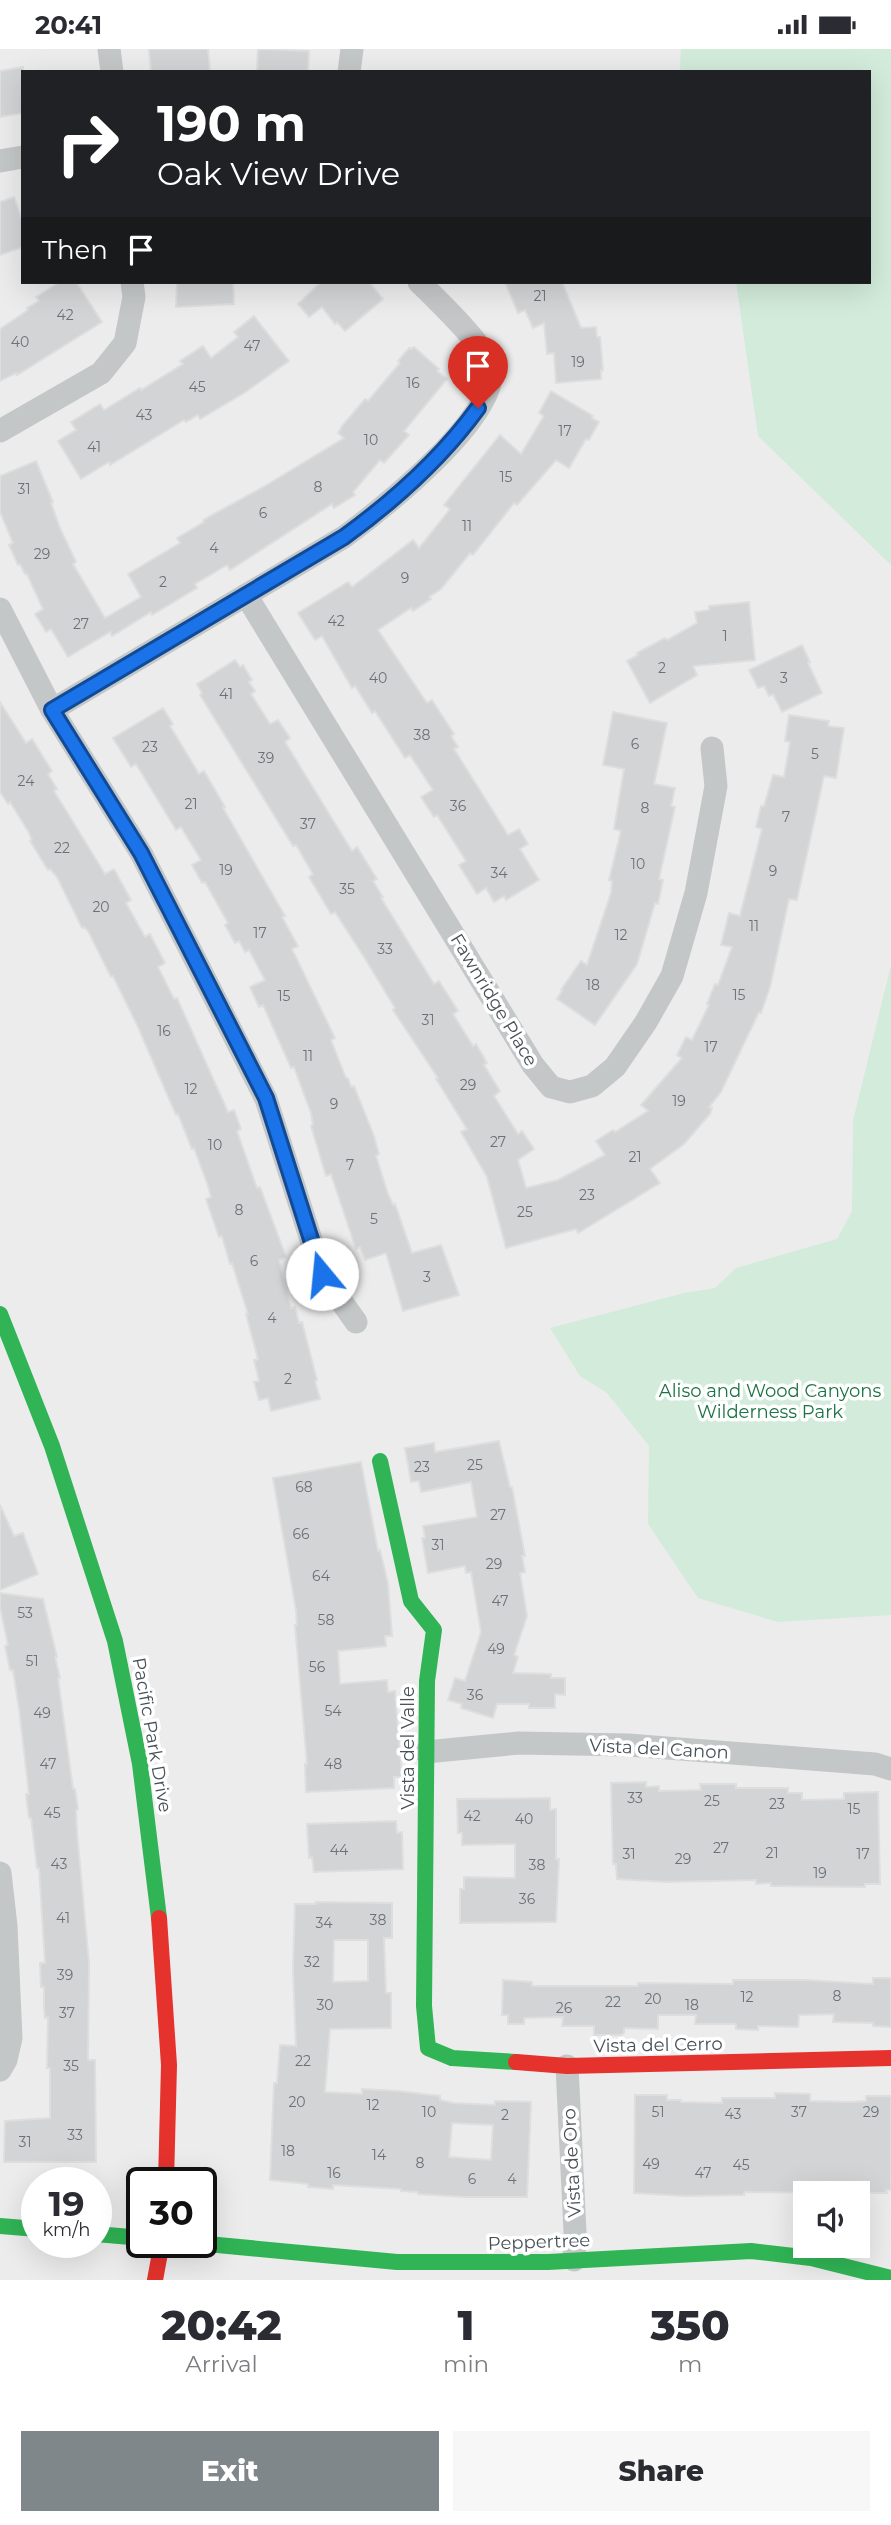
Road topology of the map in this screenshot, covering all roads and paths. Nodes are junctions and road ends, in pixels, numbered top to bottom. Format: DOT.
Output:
graph roads {
  1 [pos="110,49"];
  2 [pos="352,49"];
  3 [pos="112,70"];
  4 [pos="349,70"];
  5 [pos="21,157"];
  6 [pos="0,160"];
  7 [pos="132,284"];
  8 [pos="421,284"];
  9 [pos="0,432"];
  10 [pos="246,595"];
  11 [pos="0,609"];
  12 [pos="52,710"];
  13 [pos="712,748"];
  14 [pos="0,1314"];
  15 [pos="356,1322"];
  16 [pos="380,1461"];
  17 [pos="426,1752"];
  18 [pos="891,1769"];
  19 [pos="0,1873"];
  20 [pos="428,2048"];
  21 [pos="891,2058"];
  22 [pos="567,2066"];
  23 [pos="0,2070"];
  24 [pos="166,2167"];
  25 [pos="0,2226"];
  26 [pos="21,2228"];
  27 [pos="217,2245"];
  28 [pos="159,2258"];
  29 [pos="574,2260"];
  30 [pos="890,2279"];
  31 [pos="155,2280"];
  1 -- 3 [label="street"];
  2 -- 4 [label="street"];
  5 -- 6 [label="street"];
  7 -- 9 [label="street"];
  8 -- 10 [label="street"];
  10 -- 12 [label="street"];
  10 -- 13 [label="street, Fawnridge Place"];
  11 -- 12 [label="street"];
  12 -- 15 [label="street"];
  14 -- 24 [label="street, Pacific Park Drive"];
  16 -- 17 [label="street, Vista del Valle"];
  17 -- 18 [label="street, Vista del Canon"];
  17 -- 20 [label="street, Vista del Valle"];
  19 -- 23 [label="street"];
  20 -- 22 [label="street, Vista del Cerro"];
  21 -- 22 [label="street, Vista del Cerro"];
  22 -- 29 [label="street, Vista de Oro"];
  25 -- 26 [label="street"];
  27 -- 29 [label="street, Peppertree"];
  28 -- 31 [label="street"];
  29 -- 30 [label="street, Peppertree"];
}
